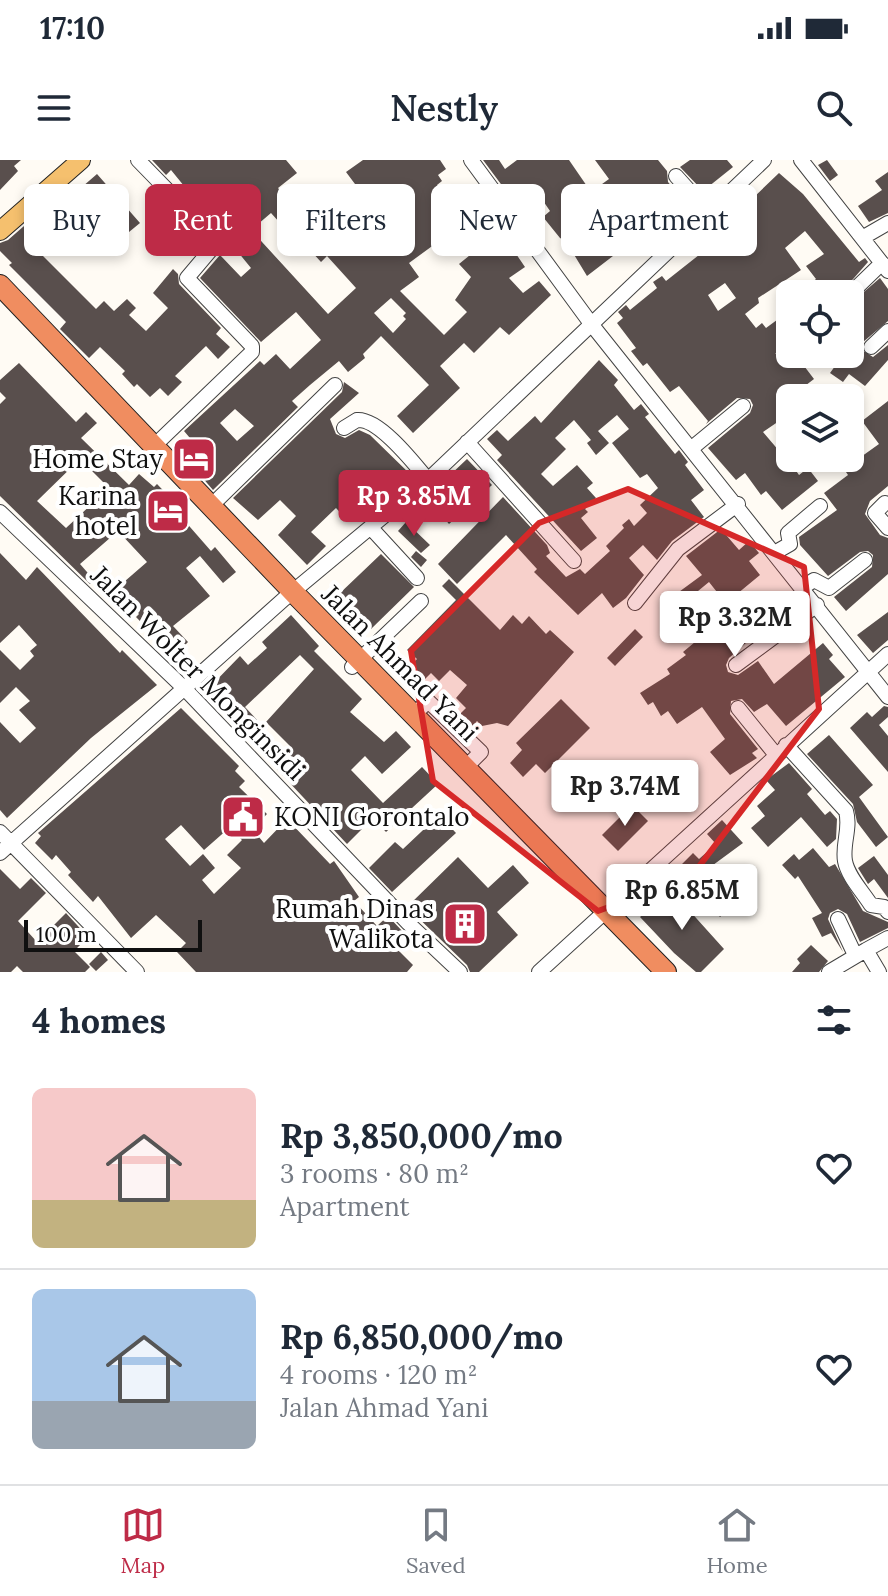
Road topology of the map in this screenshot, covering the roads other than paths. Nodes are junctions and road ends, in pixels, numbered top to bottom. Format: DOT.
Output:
graph roads {
  1 [pos="71,160"];
  2 [pos="81,160"];
  3 [pos="138,160"];
  4 [pos="471,160"];
  5 [pos="764,160"];
  6 [pos="801,160"];
  7 [pos="676,176"];
  8 [pos="683,184"];
  9 [pos="740,184"];
  10 [pos="0,221"];
  11 [pos="888,223"];
  12 [pos="0,231"];
  13 [pos="862,238"];
  14 [pos="665,256"];
  15 [pos="885,267"];
  16 [pos="864,283"];
  17 [pos="0,285"];
  18 [pos="0,302"];
  19 [pos="592,325"];
  20 [pos="888,331"];
  21 [pos="871,347"];
  22 [pos="335,385"];
  23 [pos="743,406"];
  24 [pos="128,427"];
  25 [pos="344,428"];
  26 [pos="467,442"];
  27 [pos="154,446"];
  28 [pos="692,448"];
  29 [pos="430,478"];
  30 [pos="885,503"];
  31 [pos="738,504"];
  32 [pos="211,506"];
  33 [pos="820,506"];
  34 [pos="0,512"];
  35 [pos="888,528"];
  36 [pos="372,529"];
  37 [pos="230,534"];
  38 [pos="790,544"];
  39 [pos="776,552"];
  40 [pos="799,557"];
  41 [pos="865,560"];
  42 [pos="574,561"];
  43 [pos="417,578"];
  44 [pos="802,588"];
  45 [pos="290,597"];
  46 [pos="421,601"];
  47 [pos="635,603"];
  48 [pos="817,605"];
  49 [pos="888,654"];
  50 [pos="357,664"];
  51 [pos="736,665"];
  52 [pos="868,672"];
  53 [pos="185,689"];
  54 [pos="888,697"];
  55 [pos="738,708"];
  56 [pos="781,750"];
  57 [pos="524,833"];
  58 [pos="3,843"];
  59 [pos="888,912"];
  60 [pos="601,915"];
  61 [pos="838,919"];
  62 [pos="888,938"];
  63 [pos="855,956"];
  64 [pos="137,972"];
  65 [pos="460,972"];
  66 [pos="539,972"];
  67 [pos="650,972"];
  68 [pos="666,972"];
  69 [pos="829,972"];
  70 [pos="879,972"];
  1 -- 10 [label="main road"];
  2 -- 12 [label="main road"];
  3 -- 27 [label="street"];
  4 -- 19 [label="street"];
  5 -- 9 [label="street"];
  6 -- 13 [label="street"];
  7 -- 8 [label="street"];
  11 -- 13 [label="street"];
  13 -- 15 [label="street"];
  14 -- 19 [label="street"];
  15 -- 16 [label="street"];
  17 -- 24 [label="highway, Jalan Ahmad Yani"];
  18 -- 24 [label="highway, Jalan Ahmad Yani"];
  19 -- 26 [label="street"];
  19 -- 28 [label="street"];
  20 -- 21 [label="street"];
  22 -- 32 [label="street"];
  23 -- 28 [label="street"];
  24 -- 27 [label="highway, Jalan Ahmad Yani"];
  24 -- 37 [label="highway, Jalan Ahmad Yani"];
  25 -- 29 [label="street"];
  26 -- 29 [label="street"];
  26 -- 42 [label="street"];
  27 -- 32 [label="highway, Jalan Ahmad Yani"];
  28 -- 31 [label="street"];
  29 -- 36 [label="street"];
  30 -- 35 [label="street"];
  31 -- 39 [label="street"];
  31 -- 47 [label="street"];
  32 -- 37 [label="highway, Jalan Ahmad Yani"];
  33 -- 38 [label="street"];
  34 -- 53 [label="street, Jalan Wolter Monginsidi"];
  36 -- 43 [label="street"];
  36 -- 45 [label="street"];
  37 -- 45 [label="highway, Jalan Ahmad Yani"];
  38 -- 39 [label="street"];
  38 -- 40 [label="street"];
  39 -- 44 [label="street"];
  41 -- 44 [label="street"];
  44 -- 48 [label="street"];
  45 -- 50 [label="highway, Jalan Ahmad Yani"];
  45 -- 53 [label="street"];
  46 -- 50 [label="street"];
  48 -- 51 [label="street"];
  48 -- 52 [label="street"];
  49 -- 52 [label="street"];
  50 -- 57 [label="highway, Jalan Ahmad Yani"];
  50 -- 57 [label="highway, Jalan Ahmad Yani"];
  52 -- 54 [label="street"];
  52 -- 56 [label="street"];
  53 -- 58 [label="street"];
  53 -- 65 [label="street, Jalan Wolter Monginsidi"];
  55 -- 56 [label="street"];
  56 -- 59 [label="street"];
  56 -- 60 [label="street"];
  57 -- 60 [label="highway, Jalan Ahmad Yani"];
  58 -- 64 [label="street"];
  60 -- 66 [label="street"];
  60 -- 67 [label="highway, Jalan Ahmad Yani"];
  60 -- 68 [label="highway, Jalan Ahmad Yani"];
  61 -- 63 [label="street"];
  62 -- 63 [label="street"];
  63 -- 69 [label="street"];
  63 -- 70 [label="street"];
}
